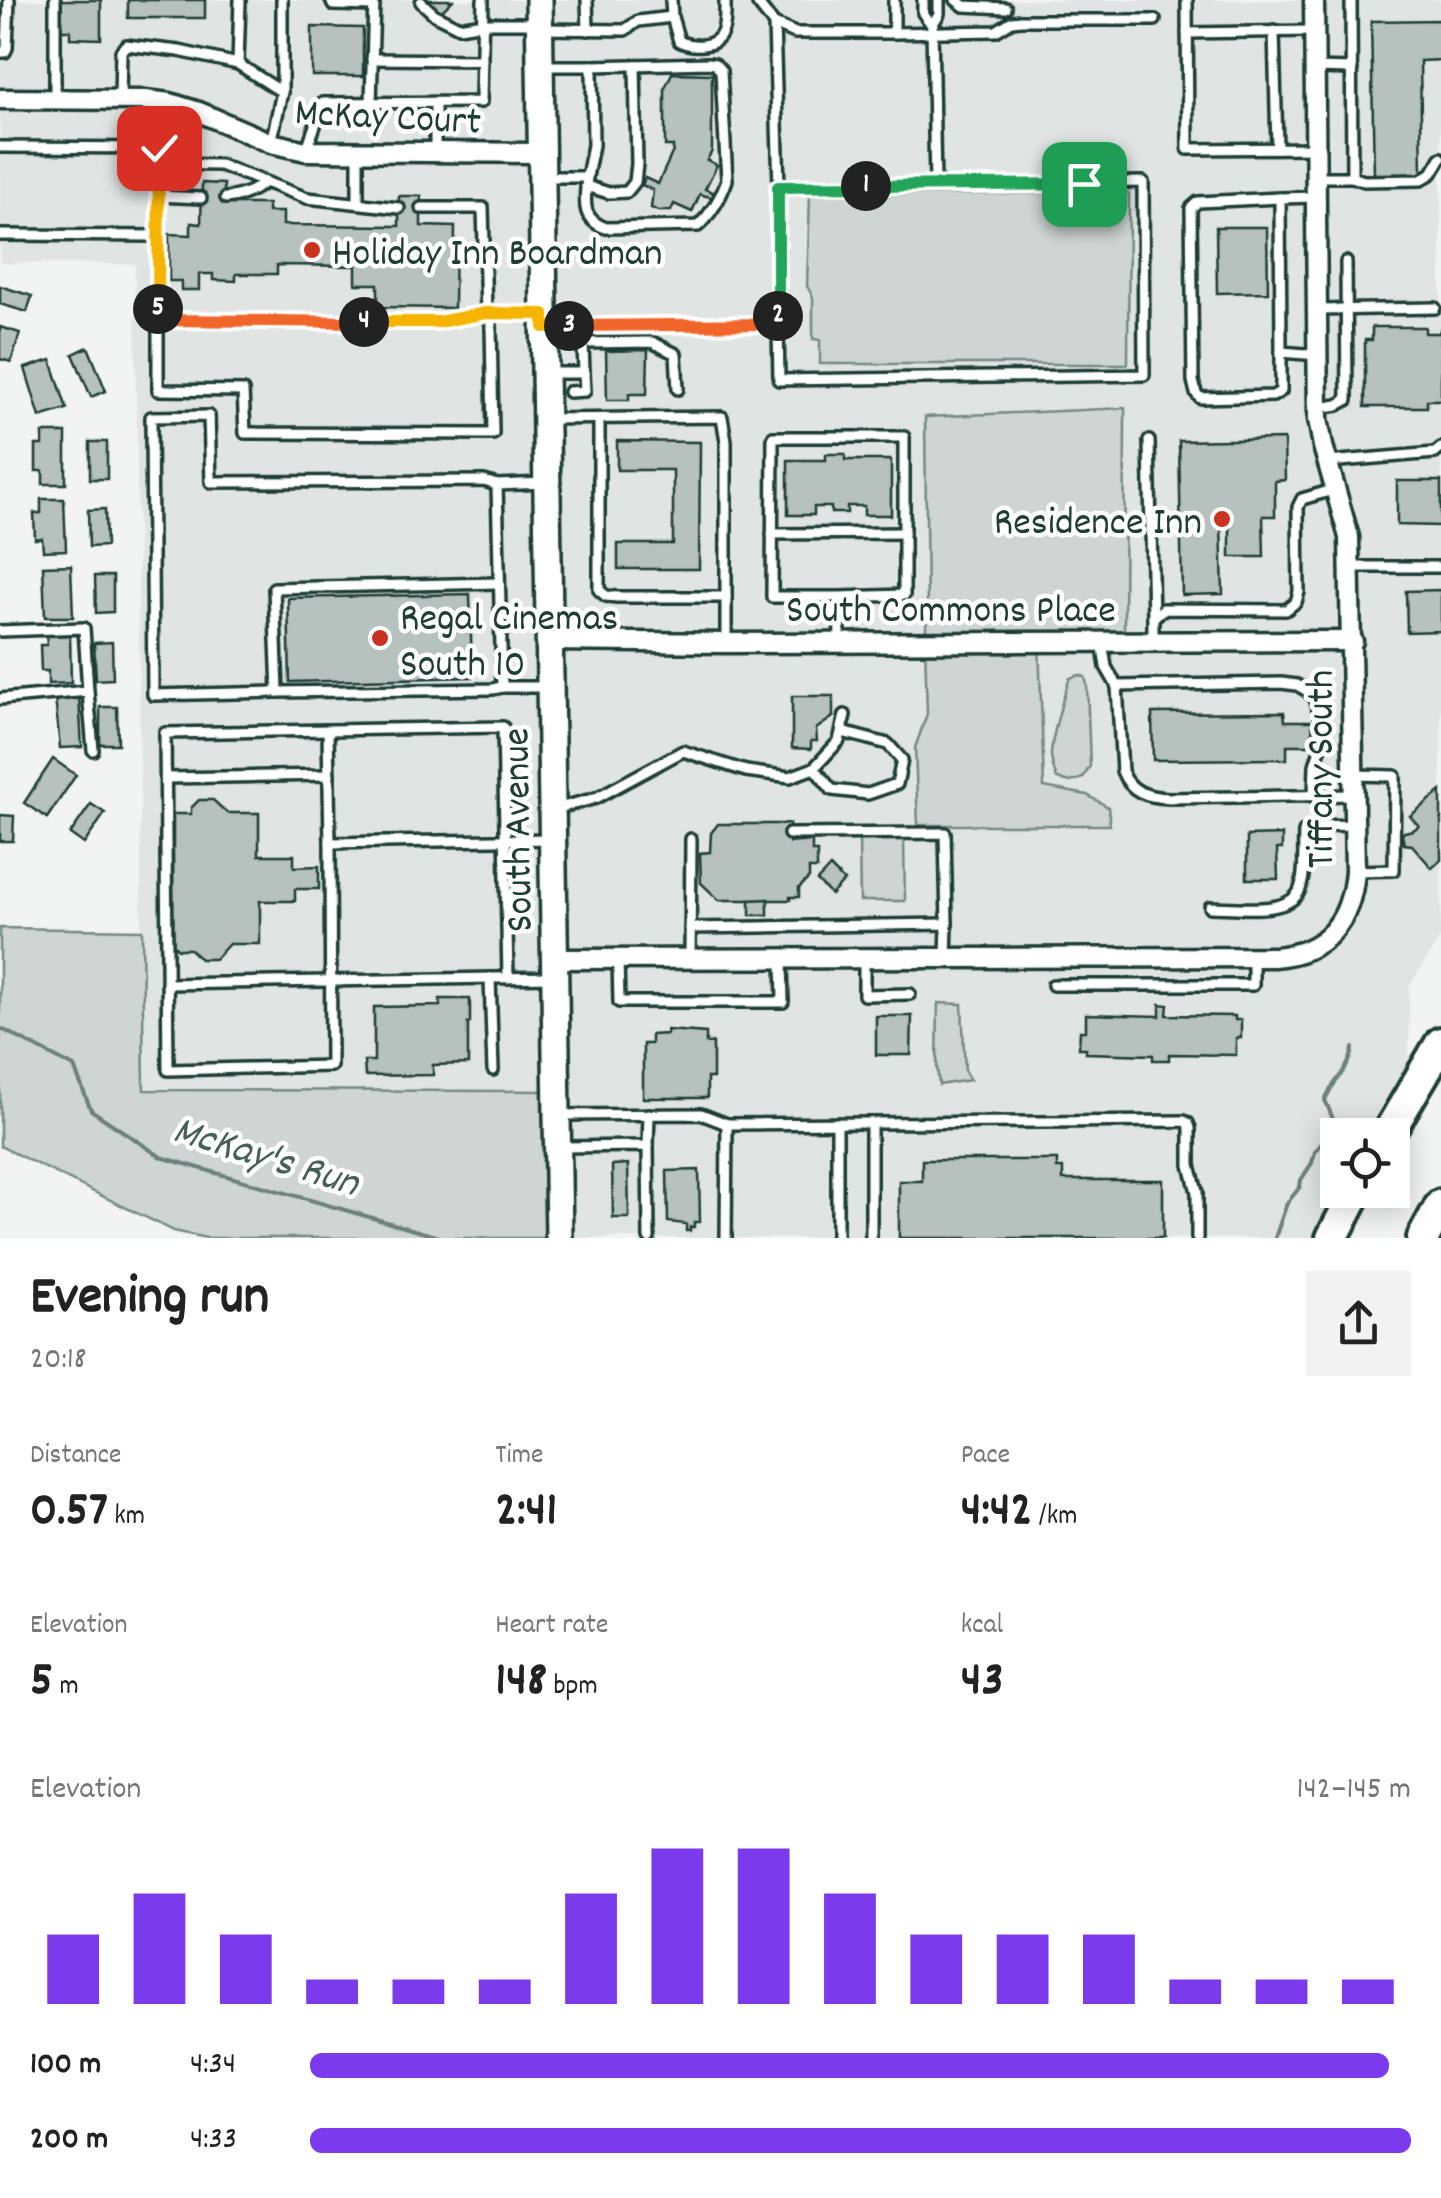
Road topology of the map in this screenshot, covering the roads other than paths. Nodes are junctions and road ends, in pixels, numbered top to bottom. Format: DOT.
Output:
graph roads {
  1 [pos="9,0"];
  2 [pos="55,0"];
  3 [pos="240,0"];
  4 [pos="282,0"];
  5 [pos="330,0"];
  6 [pos="482,0"];
  7 [pos="587,0"];
  8 [pos="672,0"];
  9 [pos="724,0"];
  10 [pos="758,0"];
  11 [pos="894,0"];
  12 [pos="923,0"];
  13 [pos="938,0"];
  14 [pos="956,0"];
  15 [pos="1187,0"];
  16 [pos="1314,0"];
  17 [pos="1351,0"];
  18 [pos="421,2"];
  19 [pos="374,3"];
  20 [pos="1006,4"];
  21 [pos="672,17"];
  22 [pos="539,18"];
  23 [pos="1156,20"];
  24 [pos="482,23"];
  25 [pos="774,24"];
  26 [pos="1006,25"];
  27 [pos="932,28"];
  28 [pos="588,30"];
  29 [pos="1314,30"];
  30 [pos="1274,31"];
  31 [pos="1187,32"];
  32 [pos="894,33"];
  33 [pos="0,52"];
  34 [pos="372,59"];
  35 [pos="482,60"];
  36 [pos="238,64"];
  37 [pos="635,65"];
  38 [pos="540,66"];
  39 [pos="592,66"];
  40 [pos="1314,68"];
  41 [pos="1352,69"];
  42 [pos="282,92"];
  43 [pos="0,98"];
  44 [pos="55,99"];
  45 [pos="120,100"];
  46 [pos="160,102"];
  47 [pos="371,103"];
  48 [pos="435,103"];
  49 [pos="272,143"];
  50 [pos="0,147"];
  51 [pos="159,148"];
  52 [pos="1277,148"];
  53 [pos="1316,148"];
  54 [pos="306,151"];
  55 [pos="358,152"];
  56 [pos="435,153"];
  57 [pos="1441,158"];
  58 [pos="159,164"];
  59 [pos="542,165"];
  60 [pos="1316,178"];
  61 [pos="1352,178"];
  62 [pos="266,182"];
  63 [pos="586,182"];
  64 [pos="935,185"];
  65 [pos="778,187"];
  66 [pos="159,196"];
  67 [pos="1316,197"];
  68 [pos="201,198"];
  69 [pos="226,198"];
  70 [pos="1280,198"];
  71 [pos="358,204"];
  72 [pos="399,208"];
  73 [pos="421,208"];
  74 [pos="0,235"];
  75 [pos="158,236"];
  76 [pos="1346,262"];
  77 [pos="1435,308"];
  78 [pos="1317,310"];
  79 [pos="1344,310"];
  80 [pos="486,313"];
  81 [pos="158,320"];
  82 [pos="544,321"];
  83 [pos="778,324"];
  84 [pos="1282,352"];
  85 [pos="1318,355"];
  86 [pos="584,372"];
  87 [pos="545,373"];
  88 [pos="678,390"];
  89 [pos="569,392"];
  90 [pos="1318,408"];
  91 [pos="546,419"];
  92 [pos="599,419"];
  93 [pos="1149,440"];
  94 [pos="1438,450"];
  95 [pos="1328,462"];
  96 [pos="1441,463"];
  97 [pos="547,483"];
  98 [pos="496,484"];
  99 [pos="1336,489"];
  100 [pos="904,533"];
  101 [pos="772,534"];
  102 [pos="1350,567"];
  103 [pos="1441,567"];
  104 [pos="498,583"];
  105 [pos="726,596"];
  106 [pos="840,596"];
  107 [pos="1152,618"];
  108 [pos="0,630"];
  109 [pos="1353,640"];
  110 [pos="550,641"];
  111 [pos="1102,641"];
  112 [pos="1153,641"];
  113 [pos="840,642"];
  114 [pos="726,643"];
  115 [pos="1117,686"];
  116 [pos="502,687"];
  117 [pos="550,688"];
  118 [pos="88,691"];
  119 [pos="278,692"];
  120 [pos="0,699"];
  121 [pos="845,715"];
  122 [pos="328,730"];
  123 [pos="842,732"];
  124 [pos="92,750"];
  125 [pos="814,768"];
  126 [pos="1354,774"];
  127 [pos="328,775"];
  128 [pos="166,778"];
  129 [pos="1354,794"];
  130 [pos="1314,795"];
  131 [pos="552,810"];
  132 [pos="1354,825"];
  133 [pos="789,834"];
  134 [pos="552,838"];
  135 [pos="505,839"];
  136 [pos="691,839"];
  137 [pos="330,843"];
  138 [pos="1355,871"];
  139 [pos="1210,907"];
  140 [pos="947,924"];
  141 [pos="690,928"];
  142 [pos="1253,956"];
  143 [pos="618,958"];
  144 [pos="690,958"];
  145 [pos="782,958"];
  146 [pos="864,958"];
  147 [pos="946,958"];
  148 [pos="555,968"];
  149 [pos="490,978"];
  150 [pos="508,978"];
  151 [pos="332,982"];
  152 [pos="167,984"];
  153 [pos="1053,984"];
  154 [pos="910,994"];
  155 [pos="1441,1042"];
  156 [pos="493,1070"];
  157 [pos="648,1114"];
  158 [pos="558,1115"];
  159 [pos="1397,1118"];
  160 [pos="836,1123"];
  161 [pos="870,1123"];
  162 [pos="727,1124"];
  163 [pos="648,1146"];
  164 [pos="558,1147"];
  165 [pos="1441,1204"];
  166 [pos="1348,1208"];
  167 [pos="560,1238"];
  168 [pos="649,1238"];
  169 [pos="726,1238"];
  170 [pos="837,1238"];
  171 [pos="871,1238"];
  172 [pos="1197,1238"];
  173 [pos="1332,1238"];
  174 [pos="1422,1238"];
  1 -- 33 [label="lane"];
  2 -- 44 [label="lane"];
  3 -- 36 [label="lane"];
  4 -- 42 [label="lane"];
  5 -- 19 [label="lane"];
  6 -- 24 [label="lane"];
  7 -- 28 [label="lane"];
  8 -- 21 [label="lane"];
  9 -- 21 [label="lane"];
  10 -- 25 [label="lane"];
  11 -- 32 [label="lane"];
  12 -- 27 [label="lane"];
  13 -- 27 [label="lane"];
  14 -- 20 [label="lane"];
  15 -- 31 [label="lane"];
  16 -- 29 [label="street, Tiffany South"];
  17 -- 41 [label="lane"];
  18 -- 24 [label="lane"];
  19 -- 34 [label="lane"];
  20 -- 26 [label="lane"];
  21 -- 28 [label="lane"];
  22 -- 24 [label="lane"];
  22 -- 28 [label="lane"];
  22 -- 38 [label="main road, South Avenue"];
  23 -- 26 [label="lane"];
  24 -- 35 [label="lane"];
  25 -- 32 [label="lane"];
  25 -- 65 [label="lane"];
  26 -- 27 [label="lane"];
  27 -- 32 [label="lane"];
  27 -- 64 [label="lane"];
  29 -- 30 [label="lane"];
  29 -- 40 [label="street, Tiffany South"];
  30 -- 31 [label="lane"];
  30 -- 52 [label="lane"];
  31 -- 52 [label="lane"];
  34 -- 35 [label="lane"];
  34 -- 47 [label="lane"];
  35 -- 48 [label="lane"];
  36 -- 42 [label="lane"];
  36 -- 45 [label="lane"];
  37 -- 39 [label="lane"];
  37 -- 63 [label="lane"];
  37 -- 63 [label="lane"];
  38 -- 39 [label="lane"];
  38 -- 59 [label="main road, South Avenue"];
  39 -- 63 [label="lane"];
  40 -- 41 [label="lane"];
  40 -- 53 [label="street, Tiffany South"];
  41 -- 61 [label="lane"];
  42 -- 49 [label="lane"];
  43 -- 44 [label="street, McKay Court"];
  44 -- 45 [label="street, McKay Court"];
  45 -- 46 [label="street, McKay Court"];
  46 -- 49 [label="street, McKay Court"];
  46 -- 51 [label="lane"];
  47 -- 48 [label="lane"];
  47 -- 54 [label="lane"];
  48 -- 56 [label="lane"];
  49 -- 54 [label="street, McKay Court"];
  50 -- 51 [label="lane"];
  51 -- 58 [label="lane"];
  52 -- 53 [label="lane"];
  53 -- 60 [label="street, Tiffany South"];
  54 -- 55 [label="street, McKay Court"];
  55 -- 56 [label="street, McKay Court"];
  55 -- 71 [label="lane"];
  56 -- 59 [label="street, McKay Court"];
  57 -- 61 [label="lane"];
  58 -- 62 [label="lane"];
  58 -- 66 [label="lane"];
  59 -- 63 [label="lane"];
  59 -- 82 [label="main road, South Avenue"];
  60 -- 61 [label="lane"];
  60 -- 67 [label="street, Tiffany South"];
  62 -- 69 [label="lane"];
  62 -- 71 [label="lane"];
  64 -- 65 [label="lane"];
  64 -- 83 [label="lane"];
  65 -- 83 [label="lane"];
  66 -- 68 [label="lane"];
  66 -- 75 [label="lane"];
  67 -- 70 [label="lane"];
  67 -- 78 [label="street, Tiffany South"];
  70 -- 84 [label="lane"];
  70 -- 84 [label="lane"];
  71 -- 72 [label="lane"];
  73 -- 80 [label="lane"];
  74 -- 75 [label="lane"];
  75 -- 81 [label="lane"];
  76 -- 79 [label="lane"];
  77 -- 79 [label="lane"];
  78 -- 79 [label="lane"];
  78 -- 85 [label="street, Tiffany South"];
  79 -- 90 [label="lane"];
  80 -- 81 [label="lane"];
  80 -- 81 [label="lane"];
  80 -- 82 [label="lane"];
  82 -- 83 [label="lane"];
  82 -- 87 [label="main road, South Avenue"];
  84 -- 85 [label="lane"];
  85 -- 90 [label="street, Tiffany South"];
  86 -- 87 [label="lane"];
  86 -- 88 [label="lane"];
  86 -- 89 [label="lane"];
  87 -- 91 [label="main road, South Avenue"];
  90 -- 95 [label="street, Tiffany South"];
  91 -- 92 [label="lane"];
  91 -- 97 [label="main road, South Avenue"];
  92 -- 105 [label="lane"];
  92 -- 105 [label="lane"];
  93 -- 107 [label="lane"];
  94 -- 95 [label="lane"];
  94 -- 96 [label="lane"];
  95 -- 99 [label="street, Tiffany South"];
  97 -- 98 [label="lane"];
  97 -- 110 [label="main road, South Avenue"];
  98 -- 104 [label="lane"];
  98 -- 119 [label="lane"];
  99 -- 102 [label="street, Tiffany South"];
  99 -- 107 [label="lane"];
  100 -- 101 [label="lane"];
  100 -- 101 [label="lane"];
  100 -- 106 [label="lane"];
  101 -- 106 [label="lane"];
  102 -- 103 [label="lane"];
  102 -- 109 [label="street, Tiffany South"];
  104 -- 116 [label="lane"];
  104 -- 119 [label="lane"];
  105 -- 114 [label="lane"];
  106 -- 113 [label="lane"];
  107 -- 112 [label="lane"];
  108 -- 118 [label="lane"];
  109 -- 112 [label="street, South Commons Place"];
  109 -- 126 [label="street, Tiffany South"];
  110 -- 114 [label="street, South Commons Place"];
  110 -- 117 [label="main road, South Avenue"];
  111 -- 112 [label="street, South Commons Place"];
  111 -- 113 [label="street, South Commons Place"];
  111 -- 115 [label="lane"];
  113 -- 114 [label="street, South Commons Place"];
  115 -- 130 [label="lane"];
  115 -- 130 [label="lane"];
  116 -- 117 [label="lane"];
  116 -- 119 [label="lane"];
  117 -- 131 [label="main road, South Avenue"];
  118 -- 120 [label="lane"];
  118 -- 124 [label="lane"];
  121 -- 123 [label="lane"];
  122 -- 127 [label="lane"];
  122 -- 128 [label="lane"];
  122 -- 135 [label="lane"];
  123 -- 125 [label="lane"];
  123 -- 125 [label="lane"];
  125 -- 131 [label="lane"];
  126 -- 129 [label="street, Tiffany South"];
  126 -- 138 [label="lane"];
  127 -- 128 [label="lane"];
  127 -- 137 [label="lane"];
  128 -- 152 [label="lane"];
  129 -- 130 [label="lane"];
  129 -- 132 [label="street, Tiffany South"];
  131 -- 134 [label="main road, South Avenue"];
  132 -- 138 [label="street, Tiffany South"];
  132 -- 139 [label="lane"];
  133 -- 140 [label="lane"];
  134 -- 135 [label="lane"];
  134 -- 148 [label="main road, South Avenue"];
  135 -- 137 [label="lane"];
  135 -- 150 [label="lane"];
  136 -- 141 [label="lane"];
  137 -- 151 [label="lane"];
  138 -- 142 [label="street, Tiffany South"];
  140 -- 141 [label="lane"];
  140 -- 147 [label="lane"];
  141 -- 144 [label="lane"];
  142 -- 147 [label="street, Tiffany South"];
  142 -- 153 [label="lane"];
  143 -- 144 [label="street, Tiffany South"];
  143 -- 145 [label="lane"];
  143 -- 148 [label="street, Tiffany South"];
  144 -- 145 [label="street, Tiffany South"];
  145 -- 146 [label="street, Tiffany South"];
  146 -- 147 [label="street, Tiffany South"];
  146 -- 154 [label="lane"];
  148 -- 150 [label="lane"];
  148 -- 158 [label="main road, South Avenue"];
  149 -- 150 [label="lane"];
  149 -- 151 [label="lane"];
  149 -- 156 [label="lane"];
  151 -- 152 [label="lane"];
  151 -- 152 [label="lane"];
  155 -- 159 [label="highway"];
  157 -- 158 [label="lane"];
  157 -- 162 [label="lane"];
  157 -- 163 [label="lane"];
  158 -- 164 [label="main road, South Avenue"];
  160 -- 161 [label="lane"];
  160 -- 162 [label="lane"];
  160 -- 170 [label="lane"];
  161 -- 171 [label="lane"];
  161 -- 172 [label="lane"];
  162 -- 169 [label="lane"];
  163 -- 164 [label="lane"];
  163 -- 168 [label="lane"];
  164 -- 167 [label="main road, South Avenue"];
  165 -- 174 [label="highway"];
  166 -- 173 [label="highway"];
}
